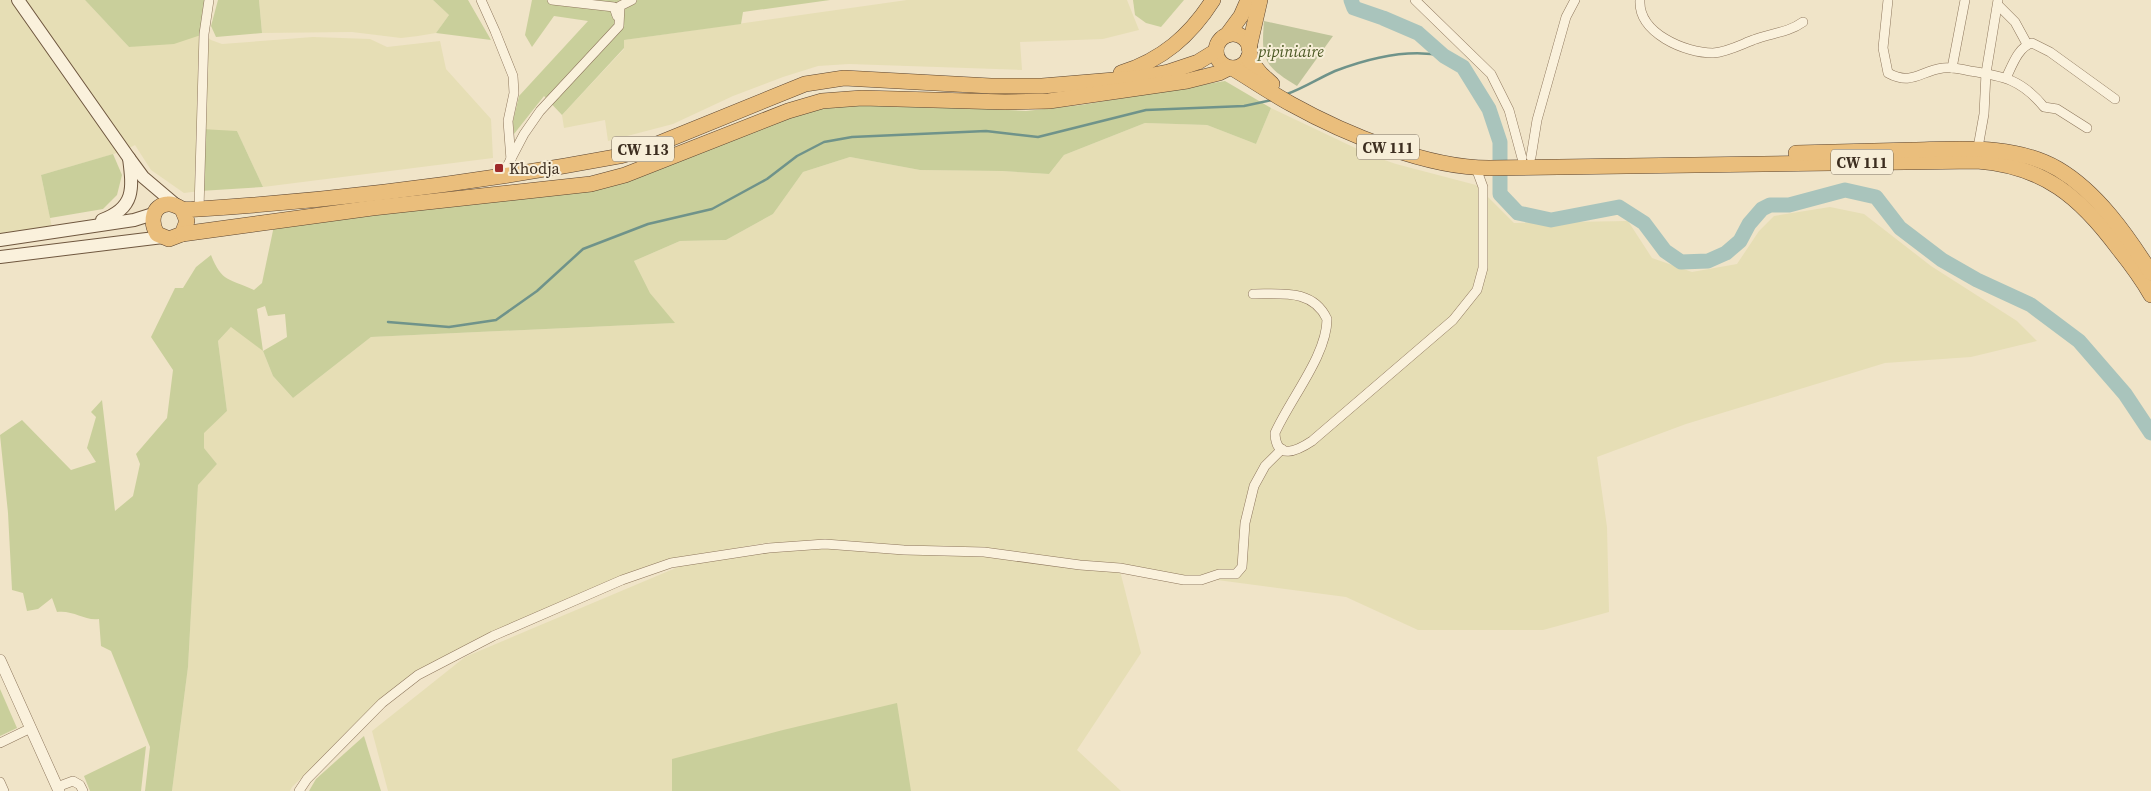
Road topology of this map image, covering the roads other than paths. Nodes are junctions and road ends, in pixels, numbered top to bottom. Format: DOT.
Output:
graph roads {
  1 [pos="18,0"];
  2 [pos="209,0"];
  3 [pos="481,0"];
  4 [pos="552,0"];
  5 [pos="632,0"];
  6 [pos="1213,0"];
  7 [pos="1248,0"];
  8 [pos="1260,0"];
  9 [pos="1415,0"];
  10 [pos="1575,0"];
  11 [pos="1640,0"];
  12 [pos="1888,0"];
  13 [pos="1965,0"];
  14 [pos="1998,3"];
  15 [pos="614,4"];
  16 [pos="1803,22"];
  17 [pos="619,26"];
  18 [pos="1227,36"];
  19 [pos="2027,44"];
  20 [pos="1216,51"];
  21 [pos="1249,53"];
  22 [pos="1230,68"];
  23 [pos="1952,68"];
  24 [pos="1986,73"];
  25 [pos="2006,78"];
  26 [pos="1095,81"];
  27 [pos="1274,90"];
  28 [pos="2116,99"];
  29 [pos="2087,128"];
  30 [pos="1977,155"];
  31 [pos="129,158"];
  32 [pos="512,160"];
  33 [pos="1521,160"];
  34 [pos="1485,165"];
  35 [pos="503,174"];
  36 [pos="144,176"];
  37 [pos="179,207"];
  38 [pos="199,209"];
  39 [pos="155,212"];
  40 [pos="77,229"];
  41 [pos="182,234"];
  42 [pos="163,237"];
  43 [pos="0,240"];
  44 [pos="0,257"];
  45 [pos="2151,273"];
  46 [pos="1253,294"];
  47 [pos="2151,295"];
  48 [pos="1282,449"];
  49 [pos="0,660"];
  50 [pos="32,728"];
  51 [pos="0,743"];
  52 [pos="0,782"];
  53 [pos="58,789"];
  54 [pos="4,791"];
  55 [pos="83,791"];
  56 [pos="299,791"];
  1 -- 31 [label="main road"];
  2 -- 38 [label="street"];
  3 -- 32 [label="street"];
  4 -- 15 [label="street"];
  5 -- 17 [label="street"];
  6 -- 26 [label="highway"];
  7 -- 18 [label="highway"];
  8 -- 21 [label="highway"];
  9 -- 33 [label="street"];
  10 -- 33 [label="street"];
  11 -- 16 [label="street"];
  12 -- 23 [label="street"];
  13 -- 23 [label="street"];
  14 -- 19 [label="street"];
  14 -- 24 [label="street"];
  15 -- 17 [label="street"];
  17 -- 32 [label="street"];
  18 -- 20 [label="highway"];
  18 -- 21 [label="highway"];
  19 -- 25 [label="street"];
  19 -- 28 [label="street"];
  20 -- 22 [label="highway"];
  20 -- 26 [label="highway"];
  21 -- 22 [label="highway"];
  21 -- 27 [label="highway"];
  22 -- 27 [label="highway, CW 111"];
  22 -- 41 [label="highway"];
  23 -- 24 [label="street"];
  24 -- 25 [label="street"];
  24 -- 30 [label="street"];
  25 -- 29 [label="street"];
  26 -- 35 [label="highway, CW 113"];
  27 -- 34 [label="highway, CW 111"];
  30 -- 33 [label="highway, CW 111"];
  30 -- 45 [label="highway, CW 111"];
  30 -- 47 [label="highway, CW 111"];
  31 -- 36 [label="main road"];
  31 -- 40 [label="main road"];
  32 -- 35 [label="street"];
  33 -- 34 [label="highway, CW 111"];
  34 -- 48 [label="street"];
  35 -- 38 [label="highway, CW 113"];
  36 -- 37 [label="main road"];
  36 -- 39 [label="main road"];
  37 -- 38 [label="highway, CW 113"];
  37 -- 39 [label="highway"];
  37 -- 41 [label="highway"];
  39 -- 40 [label="main road"];
  39 -- 42 [label="highway"];
  40 -- 43 [label="main road"];
  41 -- 42 [label="highway"];
  42 -- 44 [label="main road"];
  46 -- 48 [label="street"];
  48 -- 56 [label="street"];
  49 -- 50 [label="street"];
  50 -- 51 [label="street"];
  50 -- 53 [label="street"];
  52 -- 54 [label="street"];
  53 -- 55 [label="street"];
}
